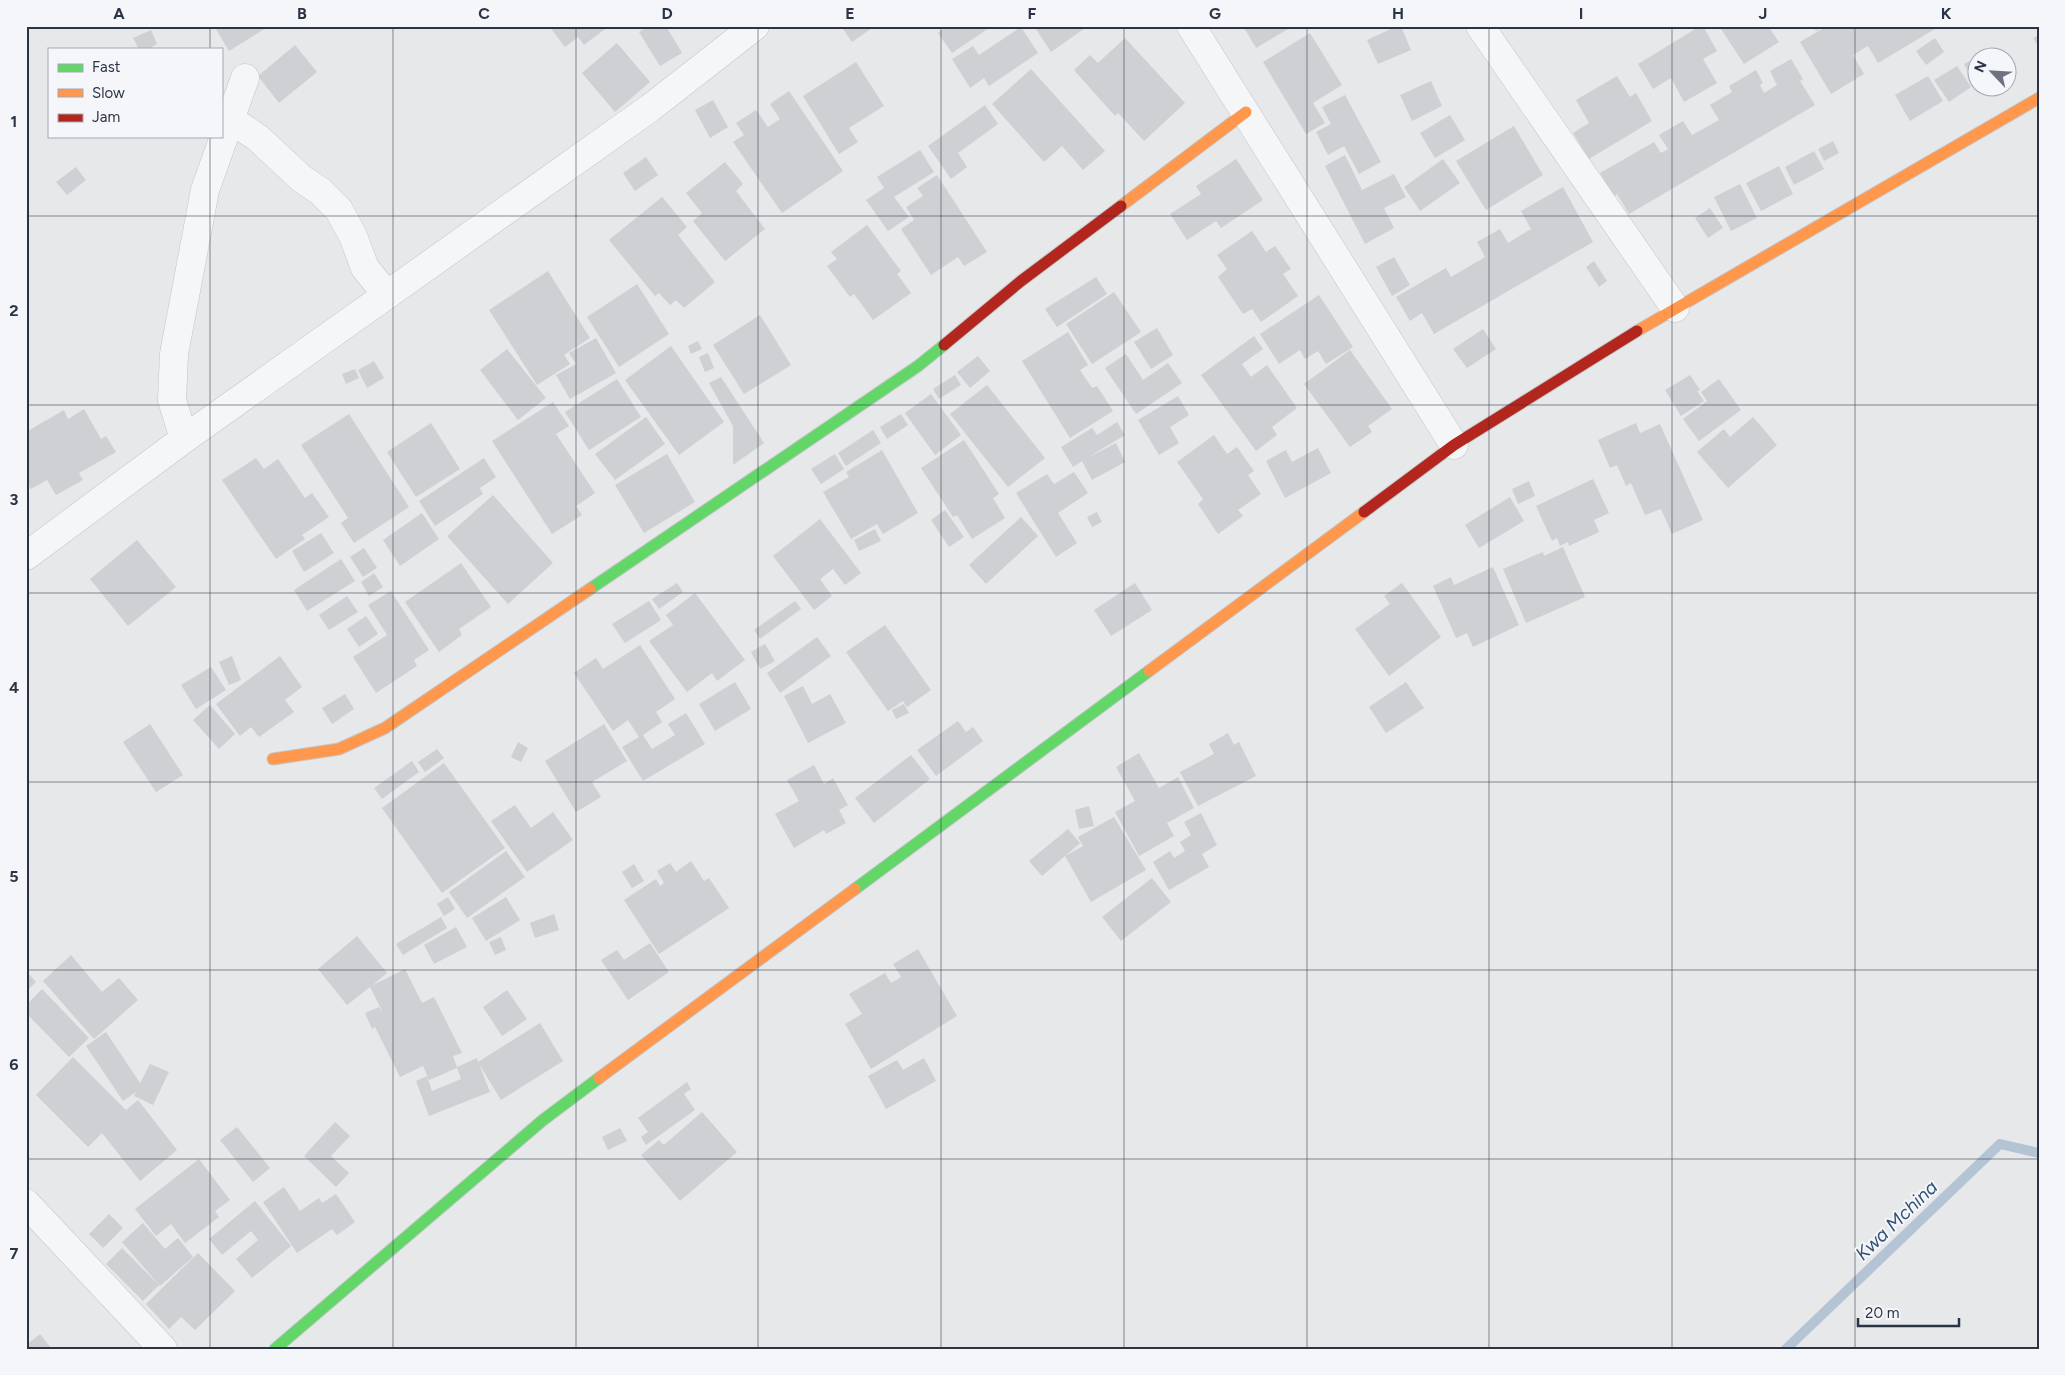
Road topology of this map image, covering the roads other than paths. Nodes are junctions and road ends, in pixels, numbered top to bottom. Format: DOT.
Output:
graph roads {
  1 [pos="755,26"];
  2 [pos="1191,26"];
  3 [pos="1480,26"];
  4 [pos="245,78"];
  5 [pos="2039,98"];
  6 [pos="1246,112"];
  7 [pos="230,119"];
  8 [pos="387,295"];
  9 [pos="1675,308"];
  10 [pos="184,439"];
  11 [pos="1454,445"];
  12 [pos="26,556"];
  13 [pos="273,759"];
  14 [pos="26,1203"];
  15 [pos="163,1349"];
  16 [pos="275,1349"];
  1 -- 8 [label="street"];
  2 -- 6 [label="street"];
  3 -- 9 [label="street"];
  4 -- 7 [label="street"];
  5 -- 9 [label="street"];
  6 -- 11 [label="street"];
  6 -- 13 [label="street"];
  7 -- 8 [label="street"];
  7 -- 10 [label="street"];
  8 -- 10 [label="street"];
  9 -- 11 [label="street"];
  10 -- 12 [label="street"];
  11 -- 16 [label="street"];
  14 -- 15 [label="street"];
}
